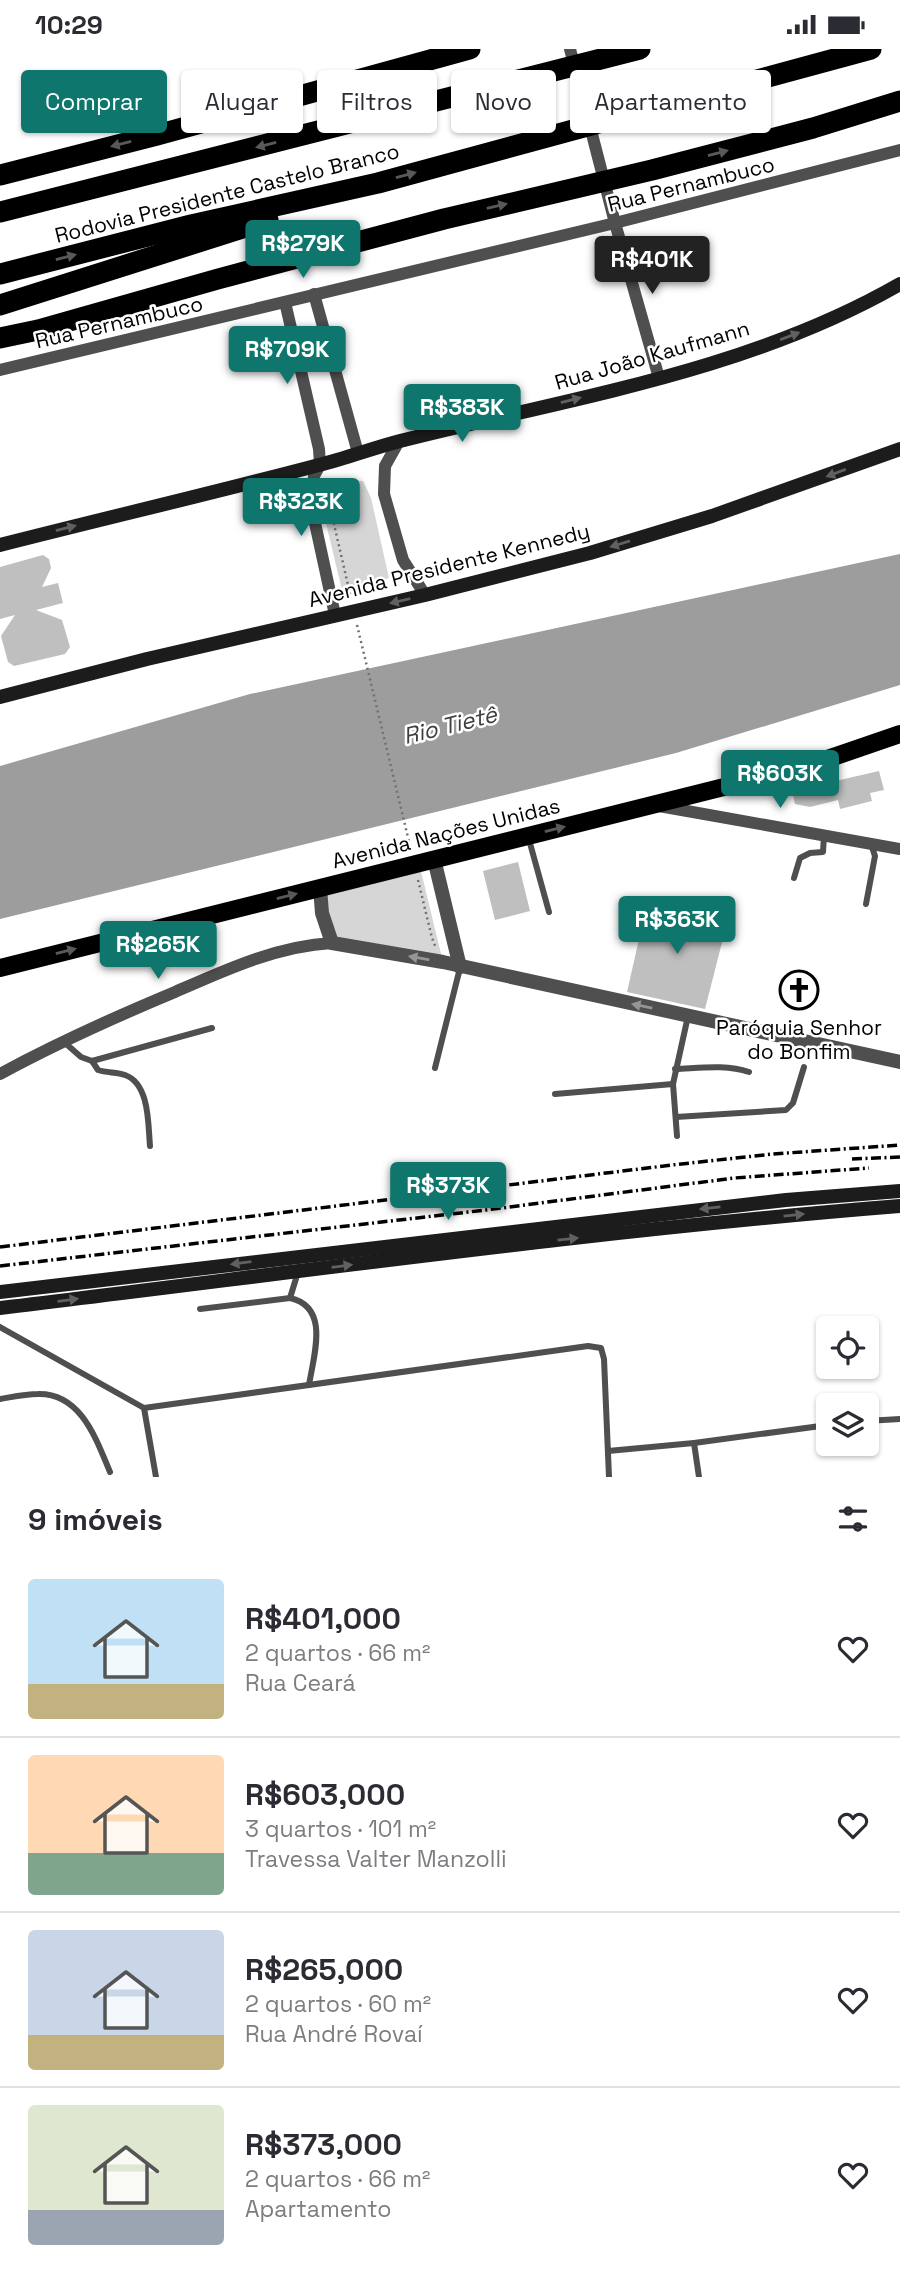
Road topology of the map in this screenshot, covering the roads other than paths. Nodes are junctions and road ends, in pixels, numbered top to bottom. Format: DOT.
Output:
graph roads {
  1 [pos="470,49"];
  2 [pos="570,49"];
  3 [pos="640,49"];
  4 [pos="871,49"];
  5 [pos="900,101"];
  6 [pos="900,150"];
  7 [pos="0,175"];
  8 [pos="378,183"];
  9 [pos="0,212"];
  10 [pos="614,217"];
  11 [pos="0,274"];
  12 [pos="900,284"];
  13 [pos="314,294"];
  14 [pos="285,302"];
  15 [pos="0,305"];
  16 [pos="0,338"];
  17 [pos="0,370"];
  18 [pos="659,378"];
  19 [pos="399,441"];
  20 [pos="900,449"];
  21 [pos="358,453"];
  22 [pos="320,465"];
  23 [pos="0,545"];
  24 [pos="425,595"];
  25 [pos="335,615"];
  26 [pos="1,694"];
  27 [pos="898,736"];
  28 [pos="653,805"];
  29 [pos="824,835"];
  30 [pos="528,836"];
  31 [pos="871,844"];
  32 [pos="900,849"];
  33 [pos="434,859"];
  34 [pos="794,878"];
  35 [pos="320,888"];
  36 [pos="866,904"];
  37 [pos="549,912"];
  38 [pos="332,943"];
  39 [pos="460,967"];
  40 [pos="0,968"];
  41 [pos="688,1016"];
  42 [pos="212,1028"];
  43 [pos="64,1042"];
  44 [pos="92,1061"];
  45 [pos="900,1062"];
  46 [pos="804,1067"];
  47 [pos="435,1068"];
  48 [pos="675,1069"];
  49 [pos="749,1072"];
  50 [pos="0,1074"];
  51 [pos="673,1084"];
  52 [pos="555,1094"];
  53 [pos="676,1117"];
  54 [pos="677,1136"];
  55 [pos="150,1146"];
  56 [pos="900,1191"];
  57 [pos="900,1206"];
  58 [pos="298,1272"];
  59 [pos="0,1292"];
  60 [pos="290,1298"];
  61 [pos="0,1308"];
  62 [pos="200,1309"];
  63 [pos="0,1327"];
  64 [pos="309,1385"];
  65 [pos="0,1399"];
  66 [pos="144,1408"];
  67 [pos="900,1419"];
  68 [pos="879,1420"];
  69 [pos="816,1427"];
  70 [pos="694,1443"];
  71 [pos="608,1451"];
  72 [pos="110,1472"];
  73 [pos="156,1477"];
  74 [pos="609,1477"];
  75 [pos="699,1477"];
  1 -- 7 [label="highway, one-way"];
  2 -- 10 [label="street"];
  3 -- 9 [label="highway, Rodovia Presidente Castelo Branco, one-way"];
  8 -- 4 [label="highway, Rodovia Presidente Castelo Branco, one-way"];
  16 -- 5 [label="highway, one-way"];
  6 -- 10 [label="street, Rua Pernambuco"];
  11 -- 8 [label="highway, Rodovia Presidente Castelo Branco, one-way"];
  8 -- 15 [label="highway"];
  10 -- 13 [label="street, Rua Pernambuco"];
  10 -- 18 [label="street"];
  18 -- 12 [label="main road, Rua João Kaufmann, one-way"];
  13 -- 14 [label="street, Rua Pernambuco"];
  13 -- 21 [label="street"];
  14 -- 17 [label="street, Rua Pernambuco"];
  14 -- 22 [label="street"];
  19 -- 18 [label="main road, Rua João Kaufmann, one-way"];
  19 -- 21 [label="main road, Rua João Kaufmann"];
  19 -- 24 [label="street"];
  20 -- 24 [label="main road, Avenida Presidente Kennedy, one-way"];
  21 -- 22 [label="main road, Rua João Kaufmann"];
  23 -- 22 [label="main road, Rua João Kaufmann, one-way"];
  22 -- 25 [label="street"];
  24 -- 25 [label="main road, Avenida Presidente Kennedy, one-way"];
  25 -- 26 [label="main road, Avenida Presidente Kennedy"];
  27 -- 28 [label="main road, Avenida Nações Unidas"];
  28 -- 29 [label="street"];
  30 -- 28 [label="main road, Avenida Nações Unidas, one-way"];
  29 -- 31 [label="street"];
  29 -- 34 [label="lane"];
  30 -- 33 [label="main road, Avenida Nações Unidas"];
  30 -- 37 [label="lane"];
  31 -- 32 [label="street"];
  31 -- 36 [label="lane"];
  33 -- 35 [label="main road, Avenida Nações Unidas"];
  33 -- 39 [label="street"];
  35 -- 38 [label="street"];
  40 -- 35 [label="main road, Avenida Nações Unidas, one-way"];
  39 -- 38 [label="street, one-way"];
  38 -- 43 [label="street"];
  41 -- 39 [label="street, one-way"];
  39 -- 47 [label="lane"];
  41 -- 45 [label="street"];
  41 -- 48 [label="lane"];
  42 -- 44 [label="lane"];
  43 -- 44 [label="lane"];
  43 -- 50 [label="street"];
  44 -- 55 [label="lane"];
  46 -- 53 [label="lane"];
  48 -- 49 [label="lane"];
  48 -- 51 [label="lane"];
  51 -- 52 [label="lane"];
  51 -- 53 [label="lane"];
  53 -- 54 [label="lane"];
  56 -- 59 [label="main road, one-way"];
  58 -- 57 [label="main road, one-way"];
  58 -- 60 [label="lane"];
  61 -- 58 [label="main road, one-way"];
  60 -- 62 [label="lane"];
  60 -- 64 [label="lane"];
  63 -- 66 [label="lane"];
  64 -- 66 [label="lane"];
  64 -- 71 [label="lane"];
  65 -- 72 [label="lane"];
  66 -- 73 [label="lane"];
  67 -- 68 [label="lane"];
  69 -- 70 [label="lane"];
  70 -- 71 [label="lane"];
  70 -- 75 [label="lane"];
  71 -- 74 [label="lane"];
}
